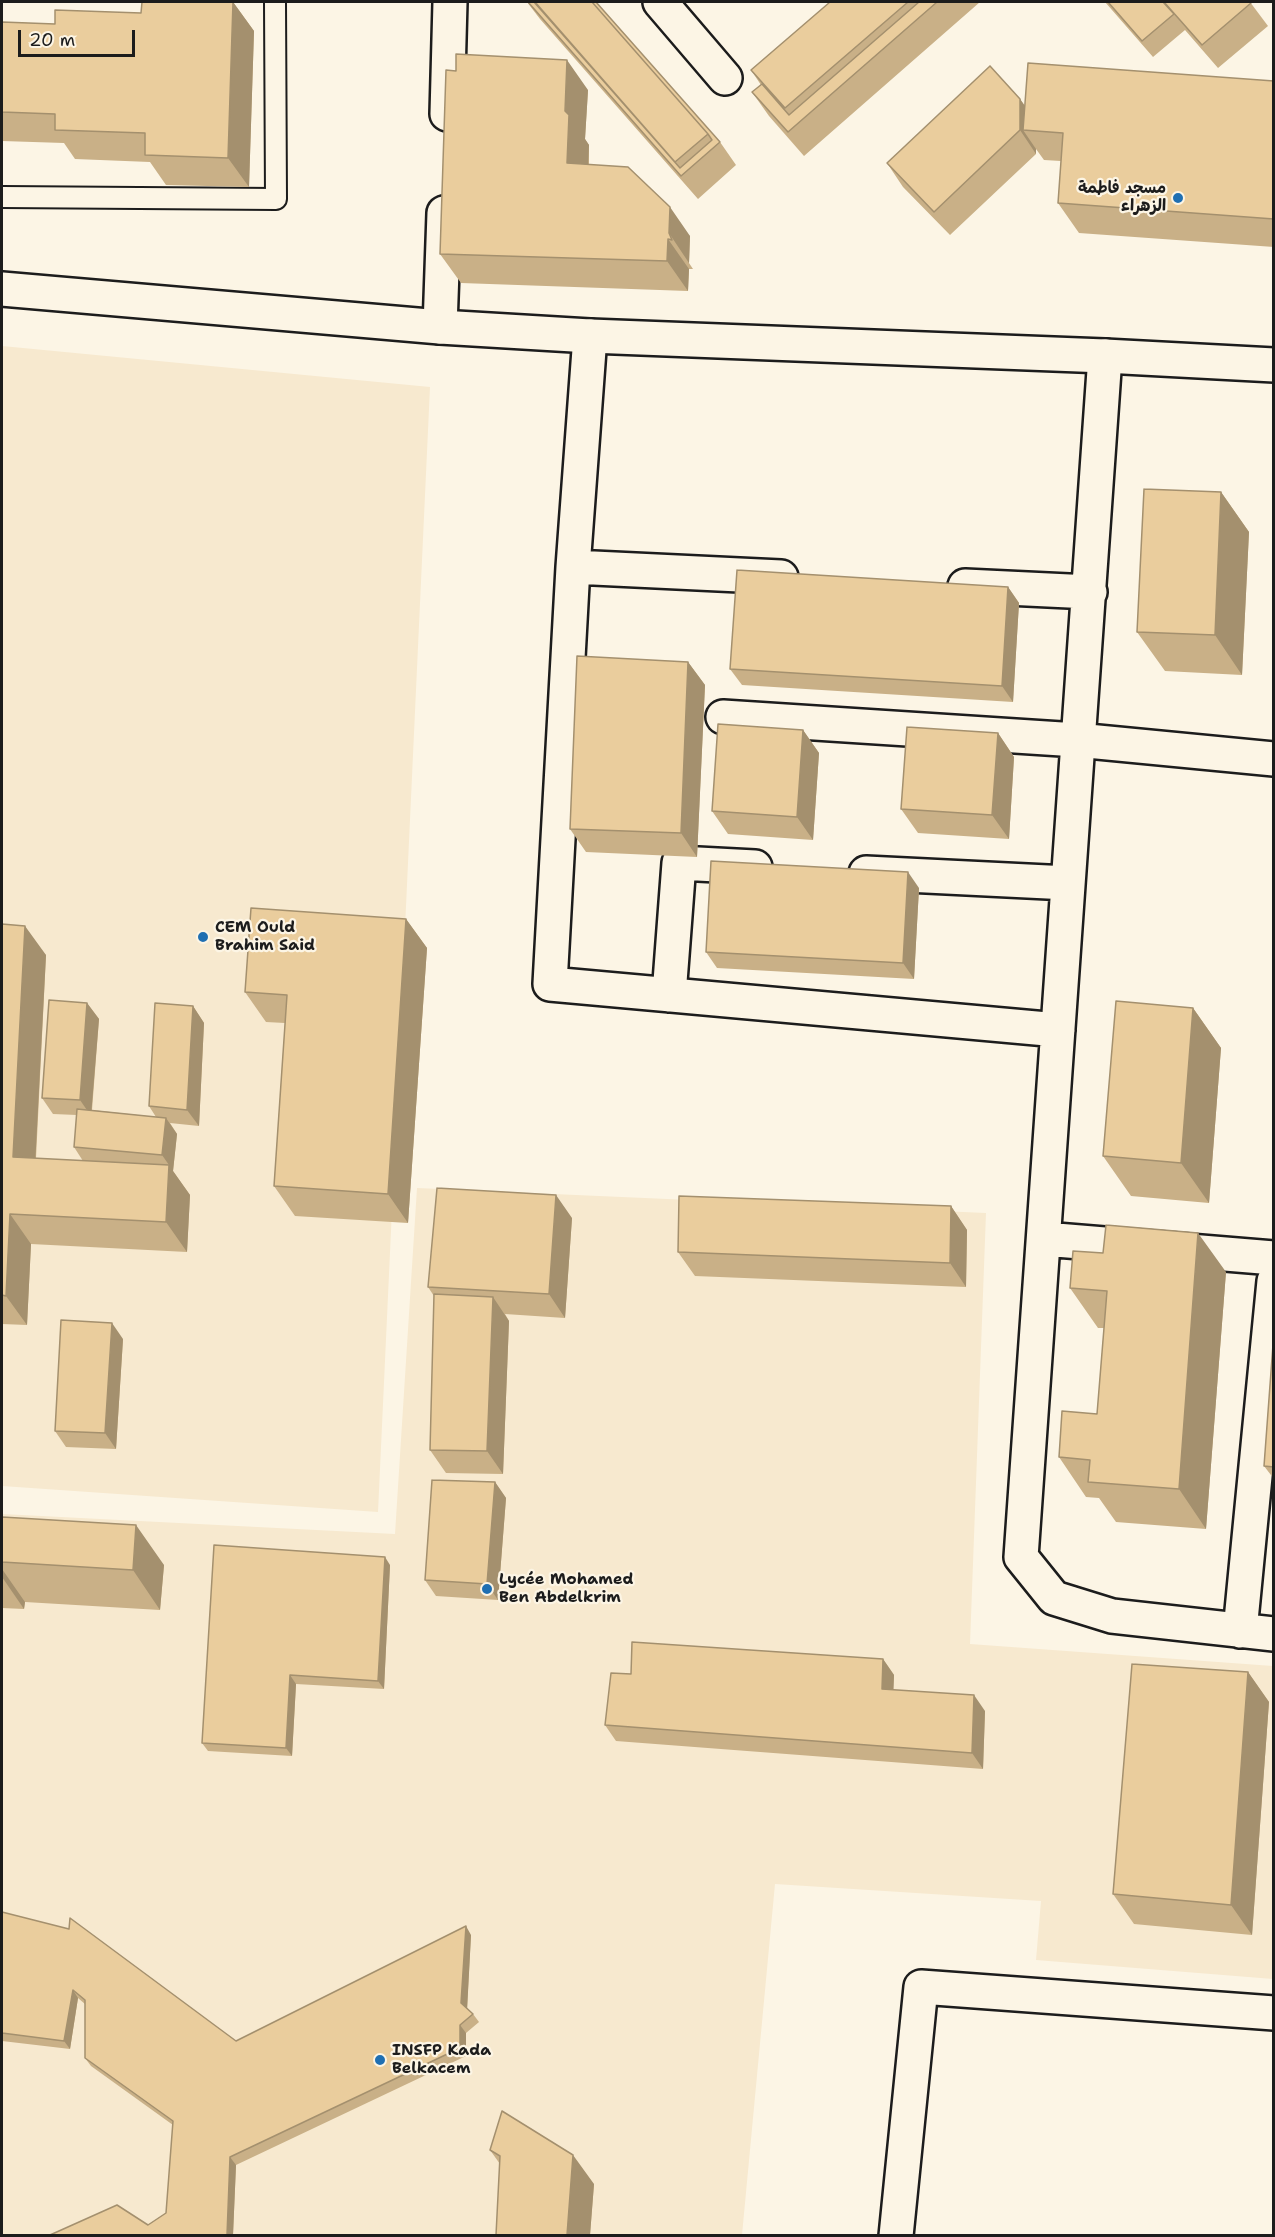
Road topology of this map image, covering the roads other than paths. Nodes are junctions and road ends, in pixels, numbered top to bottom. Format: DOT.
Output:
graph roads {
  1 [pos="275,2"];
  2 [pos="450,2"];
  3 [pos="660,2"];
  4 [pos="725,78"];
  5 [pos="446,141"];
  6 [pos="444,187"];
  7 [pos="2,197"];
  8 [pos="2,289"];
  9 [pos="440,327"];
  10 [pos="590,336"];
  11 [pos="1105,356"];
  12 [pos="1274,365"];
  13 [pos="573,567"];
  14 [pos="808,579"];
  15 [pos="937,585"];
  16 [pos="1090,592"];
  17 [pos="723,717"];
  18 [pos="1077,740"];
  19 [pos="1274,759"];
  20 [pos="785,868"];
  21 [pos="832,871"];
  22 [pos="1068,883"];
  23 [pos="669,995"];
  24 [pos="1058,1030"];
  25 [pos="1044,1239"];
  26 [pos="1274,1258"];
  27 [pos="1274,1281"];
  28 [pos="1240,1631"];
  29 [pos="1274,1635"];
  30 [pos="1274,2013"];
  31 [pos="896,2235"];
  1 -- 7 [label="lane"];
  2 -- 5 [label="street"];
  3 -- 4 [label="street"];
  6 -- 9 [label="street"];
  8 -- 9 [label="street"];
  9 -- 10 [label="street"];
  10 -- 11 [label="street"];
  10 -- 13 [label="street"];
  11 -- 12 [label="street"];
  11 -- 16 [label="street"];
  13 -- 14 [label="street"];
  13 -- 23 [label="street"];
  15 -- 16 [label="street"];
  16 -- 18 [label="street"];
  17 -- 18 [label="street"];
  18 -- 19 [label="street"];
  18 -- 22 [label="street"];
  20 -- 23 [label="street"];
  21 -- 22 [label="street"];
  22 -- 24 [label="street"];
  23 -- 24 [label="street"];
  24 -- 25 [label="street"];
  25 -- 26 [label="street"];
  25 -- 28 [label="street"];
  27 -- 28 [label="street"];
  28 -- 29 [label="street"];
  30 -- 31 [label="street"];
}
